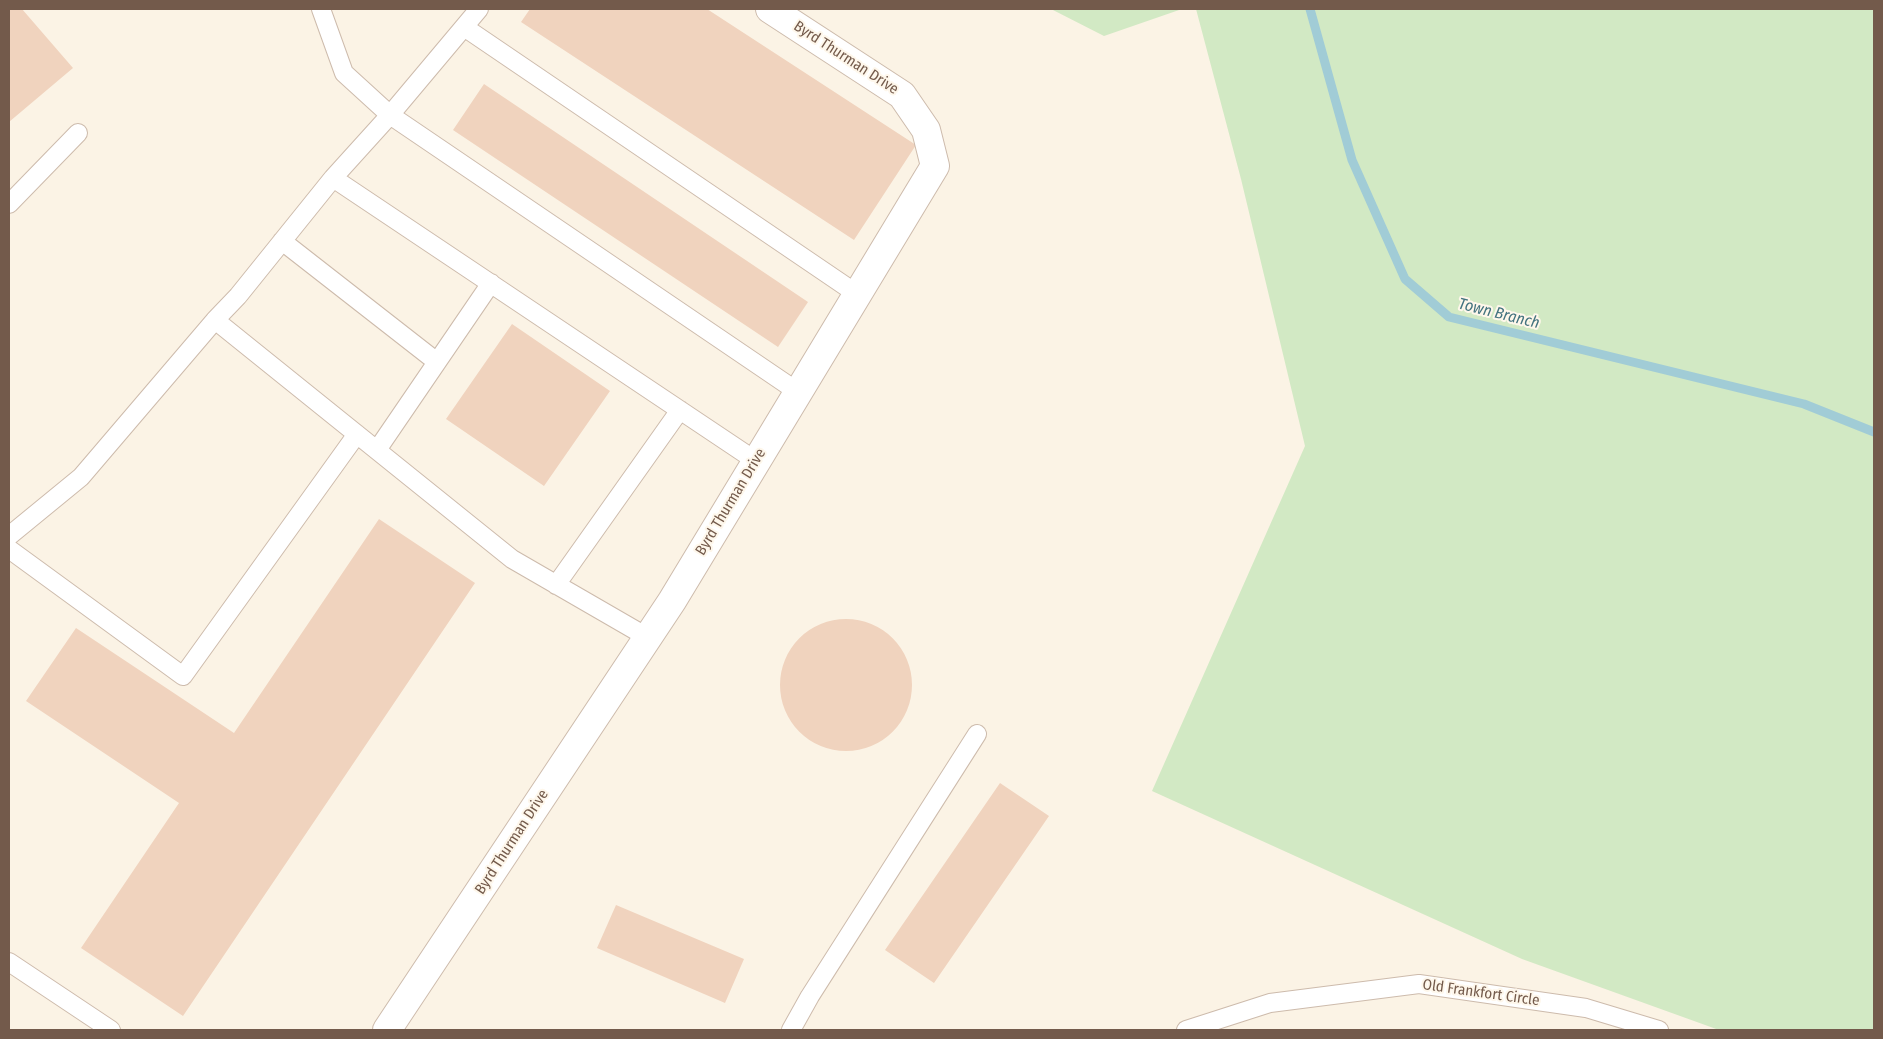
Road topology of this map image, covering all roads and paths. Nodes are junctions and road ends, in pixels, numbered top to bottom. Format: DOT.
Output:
graph roads {
  1 [pos="321,9"];
  2 [pos="479,9"];
  3 [pos="770,9"];
  4 [pos="464,27"];
  5 [pos="390,115"];
  6 [pos="78,133"];
  7 [pos="333,178"];
  8 [pos="9,204"];
  9 [pos="282,241"];
  10 [pos="491,283"];
  11 [pos="857,294"];
  12 [pos="215,320"];
  13 [pos="437,362"];
  14 [pos="798,392"];
  15 [pos="680,410"];
  16 [pos="357,434"];
  17 [pos="376,450"];
  18 [pos="756,461"];
  19 [pos="9,536"];
  20 [pos="9,548"];
  21 [pos="556,585"];
  22 [pos="647,638"];
  23 [pos="977,734"];
  24 [pos="9,962"];
  25 [pos="107,1029"];
  26 [pos="387,1030"];
  27 [pos="791,1030"];
  28 [pos="1186,1030"];
  29 [pos="1659,1030"];
  1 -- 5 [label="lane"];
  2 -- 4 [label="lane"];
  3 -- 11 [label="street, Byrd Thurman Drive"];
  4 -- 5 [label="lane"];
  4 -- 11 [label="lane"];
  5 -- 7 [label="lane"];
  5 -- 14 [label="lane"];
  6 -- 8 [label="lane"];
  7 -- 9 [label="lane"];
  7 -- 10 [label="lane"];
  9 -- 12 [label="lane"];
  9 -- 13 [label="lane"];
  10 -- 13 [label="lane"];
  10 -- 15 [label="lane"];
  11 -- 14 [label="street, Byrd Thurman Drive"];
  12 -- 16 [label="lane"];
  12 -- 19 [label="lane"];
  13 -- 17 [label="lane"];
  14 -- 18 [label="street, Byrd Thurman Drive"];
  15 -- 18 [label="lane"];
  15 -- 21 [label="lane"];
  16 -- 17 [label="lane"];
  16 -- 20 [label="lane"];
  17 -- 21 [label="lane"];
  18 -- 22 [label="street, Byrd Thurman Drive"];
  21 -- 22 [label="lane"];
  22 -- 26 [label="street, Byrd Thurman Drive"];
  23 -- 27 [label="lane"];
  24 -- 25 [label="lane"];
  28 -- 29 [label="lane, Old Frankfort Circle"];
}
